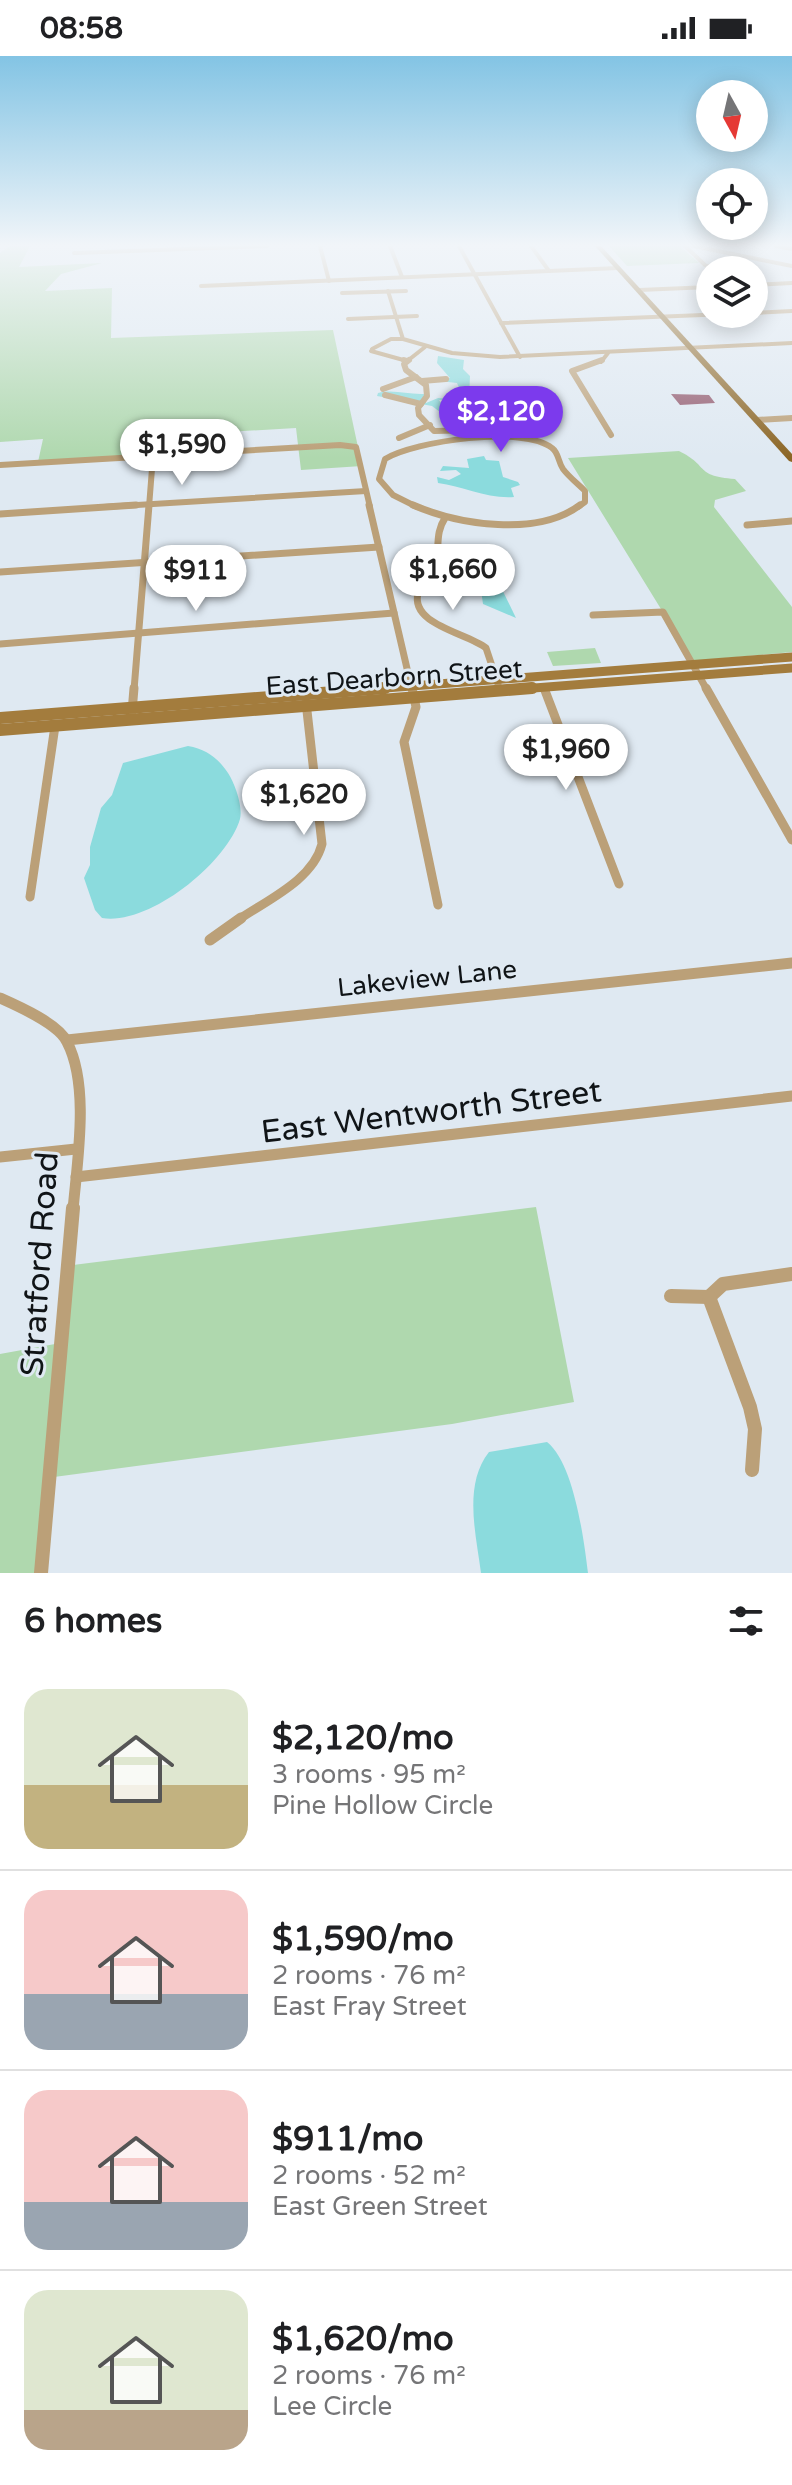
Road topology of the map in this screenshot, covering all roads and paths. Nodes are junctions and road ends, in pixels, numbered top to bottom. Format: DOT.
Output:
graph roads {
  1 [pos="397,317"];
  2 [pos="401,317"];
  3 [pos="498,317"];
  4 [pos="665,317"];
  5 [pos="669,317"];
  6 [pos="348,319"];
  7 [pos="501,323"];
  8 [pos="402,339"];
  9 [pos="792,343"];
  10 [pos="425,347"];
  11 [pos="695,348"];
  12 [pos="610,352"];
  13 [pos="520,357"];
  14 [pos="407,361"];
  15 [pos="419,379"];
  16 [pos="446,379"];
  17 [pos="421,404"];
  18 [pos="792,418"];
  19 [pos="757,420"];
  20 [pos="432,428"];
  21 [pos="479,430"];
  22 [pos="611,435"];
  23 [pos="399,438"];
  24 [pos="153,456"];
  25 [pos="792,459"];
  26 [pos="0,465"];
  27 [pos="366,491"];
  28 [pos="150,504"];
  29 [pos="0,514"];
  30 [pos="445,518"];
  31 [pos="792,521"];
  32 [pos="747,525"];
  33 [pos="379,547"];
  34 [pos="146,563"];
  35 [pos="0,572"];
  36 [pos="394,613"];
  37 [pos="593,615"];
  38 [pos="139,634"];
  39 [pos="0,644"];
  40 [pos="792,657"];
  41 [pos="792,668"];
  42 [pos="697,670"];
  43 [pos="498,685"];
  44 [pos="543,687"];
  45 [pos="412,692"];
  46 [pos="306,700"];
  47 [pos="132,714"];
  48 [pos="0,718"];
  49 [pos="55,726"];
  50 [pos="0,730"];
  51 [pos="792,840"];
  52 [pos="619,884"];
  53 [pos="30,897"];
  54 [pos="438,905"];
  55 [pos="210,940"];
  56 [pos="792,963"];
  57 [pos="0,998"];
  58 [pos="67,1040"];
  59 [pos="792,1096"];
  60 [pos="76,1149"];
  61 [pos="0,1157"];
  62 [pos="76,1177"];
  63 [pos="792,1274"];
  64 [pos="671,1296"];
  65 [pos="709,1297"];
  66 [pos="752,1470"];
  67 [pos="41,1573"];
  1 -- 2 [label="street"];
  1 -- 6 [label="street"];
  1 -- 8 [label="street"];
  3 -- 7 [label="street"];
  4 -- 5 [label="street"];
  4 -- 7 [label="street"];
  4 -- 11 [label="main road"];
  7 -- 13 [label="street"];
  8 -- 10 [label="street"];
  8 -- 14 [label="street"];
  9 -- 11 [label="street"];
  10 -- 13 [label="street"];
  10 -- 14 [label="street"];
  11 -- 12 [label="street"];
  11 -- 19 [label="main road"];
  12 -- 13 [label="street"];
  12 -- 22 [label="street"];
  14 -- 15 [label="street"];
  15 -- 16 [label="street"];
  15 -- 17 [label="street"];
  15 -- 17 [label="street"];
  17 -- 20 [label="street"];
  18 -- 19 [label="street"];
  19 -- 25 [label="main road"];
  20 -- 21 [label="street"];
  20 -- 23 [label="street"];
  24 -- 26 [label="street"];
  24 -- 27 [label="street"];
  24 -- 28 [label="street"];
  27 -- 28 [label="street"];
  27 -- 33 [label="street"];
  28 -- 29 [label="street"];
  28 -- 34 [label="street"];
  30 -- 30 [label="street"];
  30 -- 43 [label="street"];
  31 -- 32 [label="street"];
  33 -- 34 [label="street"];
  33 -- 36 [label="street"];
  34 -- 35 [label="street"];
  34 -- 38 [label="street"];
  36 -- 38 [label="street"];
  36 -- 45 [label="street"];
  37 -- 42 [label="street"];
  38 -- 39 [label="street"];
  38 -- 47 [label="street"];
  40 -- 42 [label="main road, East Dearborn Street"];
  41 -- 42 [label="main road, East Dearborn Street"];
  42 -- 43 [label="main road, East Dearborn Street"];
  42 -- 44 [label="main road, East Dearborn Street"];
  42 -- 51 [label="street"];
  43 -- 44 [label="main road, East Dearborn Street"];
  43 -- 45 [label="main road, East Dearborn Street"];
  44 -- 52 [label="street"];
  45 -- 46 [label="main road, East Dearborn Street"];
  45 -- 54 [label="street"];
  46 -- 47 [label="main road, East Dearborn Street"];
  46 -- 55 [label="street"];
  47 -- 48 [label="main road, East Dearborn Street"];
  47 -- 49 [label="main road, East Dearborn Street"];
  49 -- 50 [label="main road, East Dearborn Street"];
  49 -- 53 [label="street"];
  56 -- 58 [label="street, Lakeview Lane"];
  57 -- 58 [label="street"];
  58 -- 60 [label="street, Stratford Road"];
  59 -- 62 [label="street, East Wentworth Street"];
  60 -- 61 [label="street"];
  60 -- 62 [label="street, Stratford Road"];
  62 -- 67 [label="street, Stratford Road"];
  63 -- 65 [label="street"];
  64 -- 65 [label="street"];
  65 -- 66 [label="street"];
}
